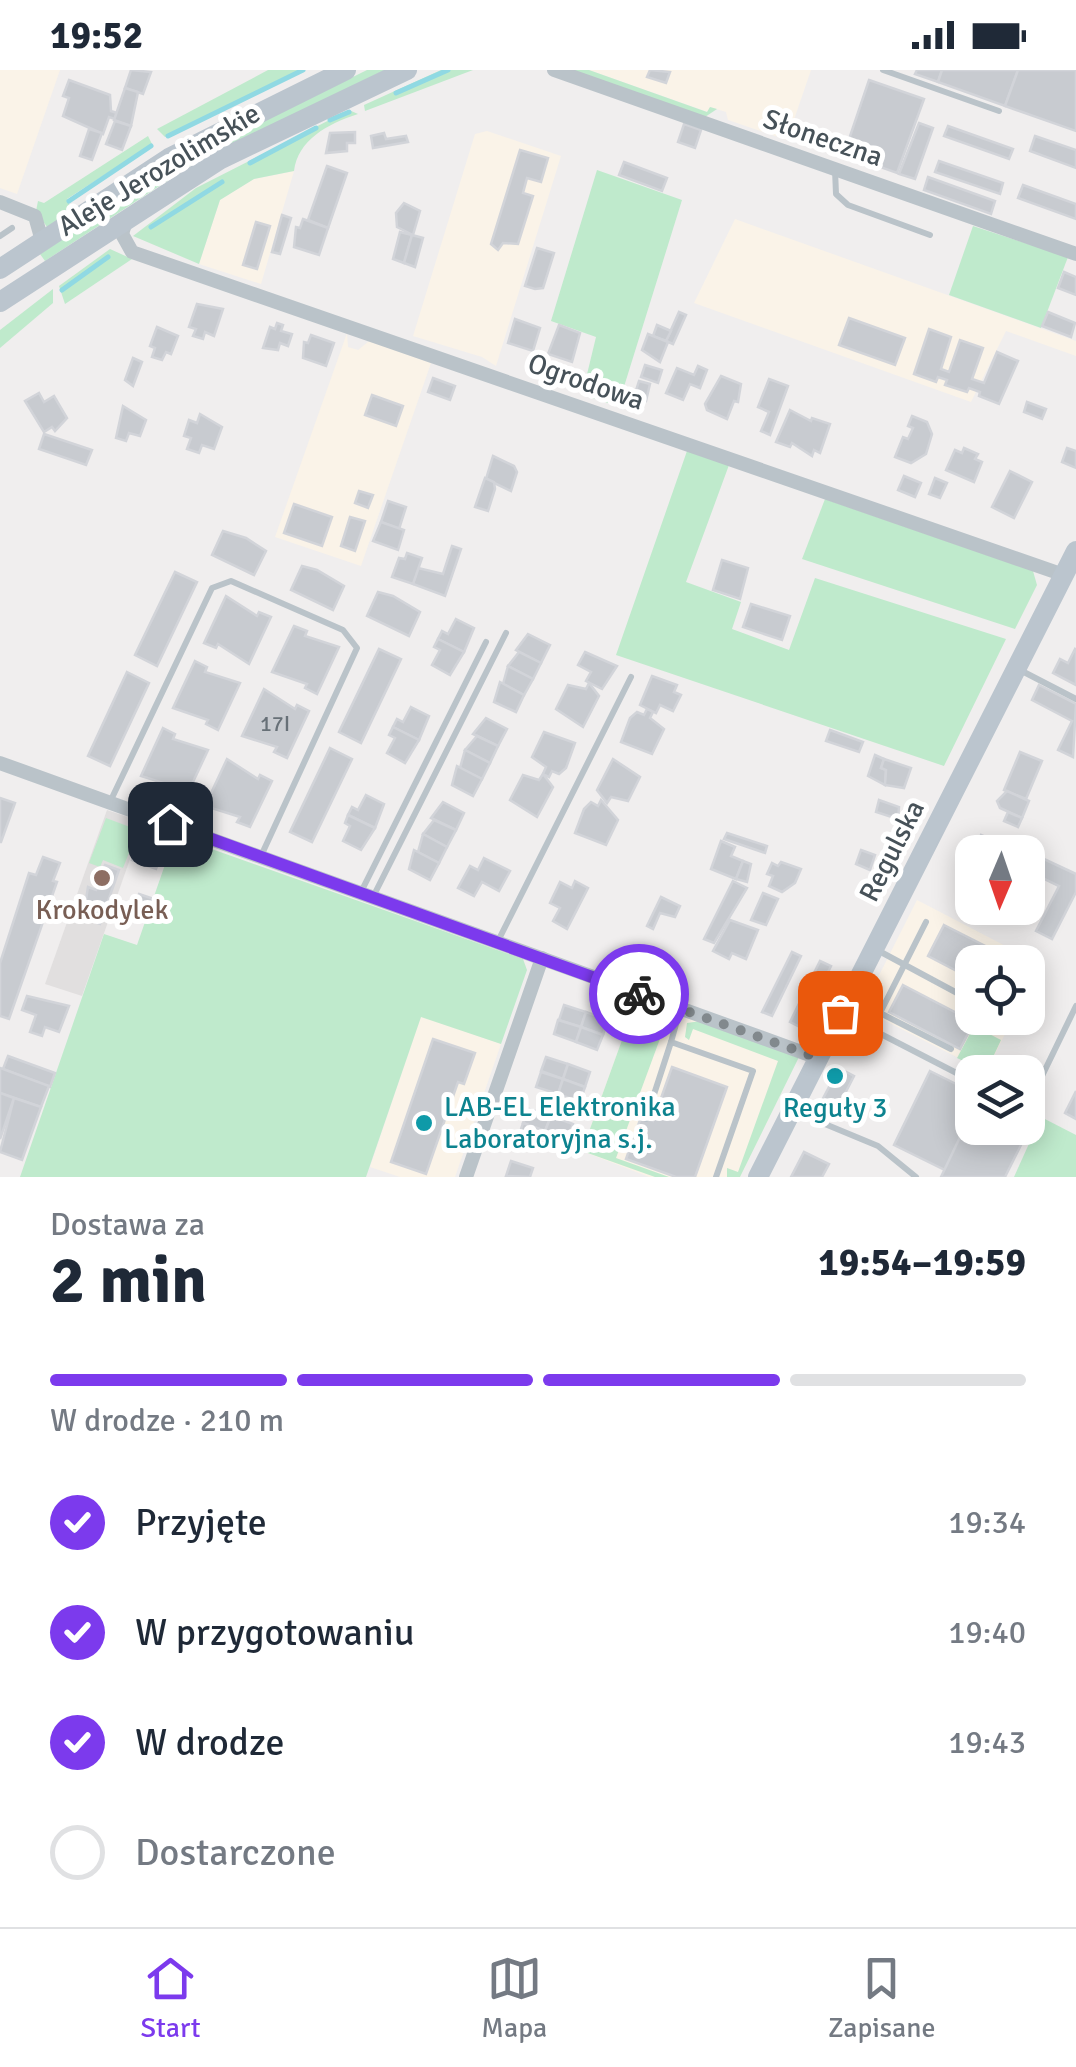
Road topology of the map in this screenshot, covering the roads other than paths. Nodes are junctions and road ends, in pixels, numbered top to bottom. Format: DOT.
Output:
graph roads {
  1 [pos="346,70"];
  2 [pos="406,70"];
  3 [pos="554,70"];
  4 [pos="883,70"];
  5 [pos="905,74"];
  6 [pos="998,111"];
  7 [pos="836,169"];
  8 [pos="0,202"];
  9 [pos="130,214"];
  10 [pos="12,228"];
  11 [pos="0,236"];
  12 [pos="930,236"];
  13 [pos="42,242"];
  14 [pos="1076,254"];
  15 [pos="0,269"];
  16 [pos="0,302"];
  17 [pos="1076,550"];
  18 [pos="1064,575"];
  19 [pos="506,633"];
  20 [pos="486,642"];
  21 [pos="1016,668"];
  22 [pos="632,677"];
  23 [pos="1076,699"];
  24 [pos="0,763"];
  25 [pos="110,803"];
  26 [pos="261,856"];
  27 [pos="367,894"];
  28 [pos="926,922"];
  29 [pos="498,942"];
  30 [pos="874,948"];
  31 [pos="542,958"];
  32 [pos="904,964"];
  33 [pos="604,981"];
  34 [pos="955,991"];
  35 [pos="596,1004"];
  36 [pos="1076,1006"];
  37 [pos="680,1008"];
  38 [pos="840,1013"];
  39 [pos="670,1042"];
  40 [pos="950,1049"];
  41 [pos="818,1058"];
  42 [pos="1045,1070"];
  43 [pos="955,1072"];
  44 [pos="793,1110"];
  45 [pos="646,1119"];
  46 [pos="466,1177"];
  47 [pos="716,1177"];
  48 [pos="758,1177"];
  49 [pos="916,1177"];
  1 -- 13 [label="main road, Aleje Jerozolimskie"];
  2 -- 9 [label="main road, Aleje Jerozolimskie"];
  3 -- 7 [label="street, Słoneczna"];
  4 -- 5 [label="lane"];
  5 -- 6 [label="lane"];
  7 -- 12 [label="lane"];
  7 -- 14 [label="street, Słoneczna"];
  8 -- 13 [label="street"];
  9 -- 16 [label="main road, Aleje Jerozolimskie"];
  9 -- 18 [label="street, Ogrodowa"];
  10 -- 11 [label="lane"];
  13 -- 15 [label="main road, Aleje Jerozolimskie"];
  17 -- 18 [label="main road, Regulska"];
  18 -- 21 [label="main road, Regulska"];
  19 -- 27 [label="lane"];
  20 -- 27 [label="lane"];
  21 -- 23 [label="lane"];
  21 -- 30 [label="main road, Regulska"];
  22 -- 29 [label="lane"];
  24 -- 25 [label="street"];
  25 -- 26 [label="street"];
  25 -- 26 [label="lane"];
  26 -- 27 [label="street"];
  27 -- 29 [label="street"];
  28 -- 32 [label="lane"];
  29 -- 31 [label="street"];
  30 -- 32 [label="lane"];
  30 -- 38 [label="main road, Regulska"];
  31 -- 33 [label="street"];
  31 -- 46 [label="street"];
  32 -- 34 [label="lane"];
  32 -- 40 [label="lane"];
  33 -- 35 [label="lane"];
  33 -- 37 [label="street"];
  36 -- 42 [label="lane"];
  37 -- 39 [label="lane"];
  37 -- 41 [label="street"];
  38 -- 41 [label="main road, Regulska"];
  38 -- 43 [label="lane"];
  39 -- 45 [label="lane"];
  39 -- 47 [label="lane"];
  41 -- 44 [label="main road, Regulska"];
  44 -- 48 [label="main road, Regulska"];
  44 -- 49 [label="lane"];
}
